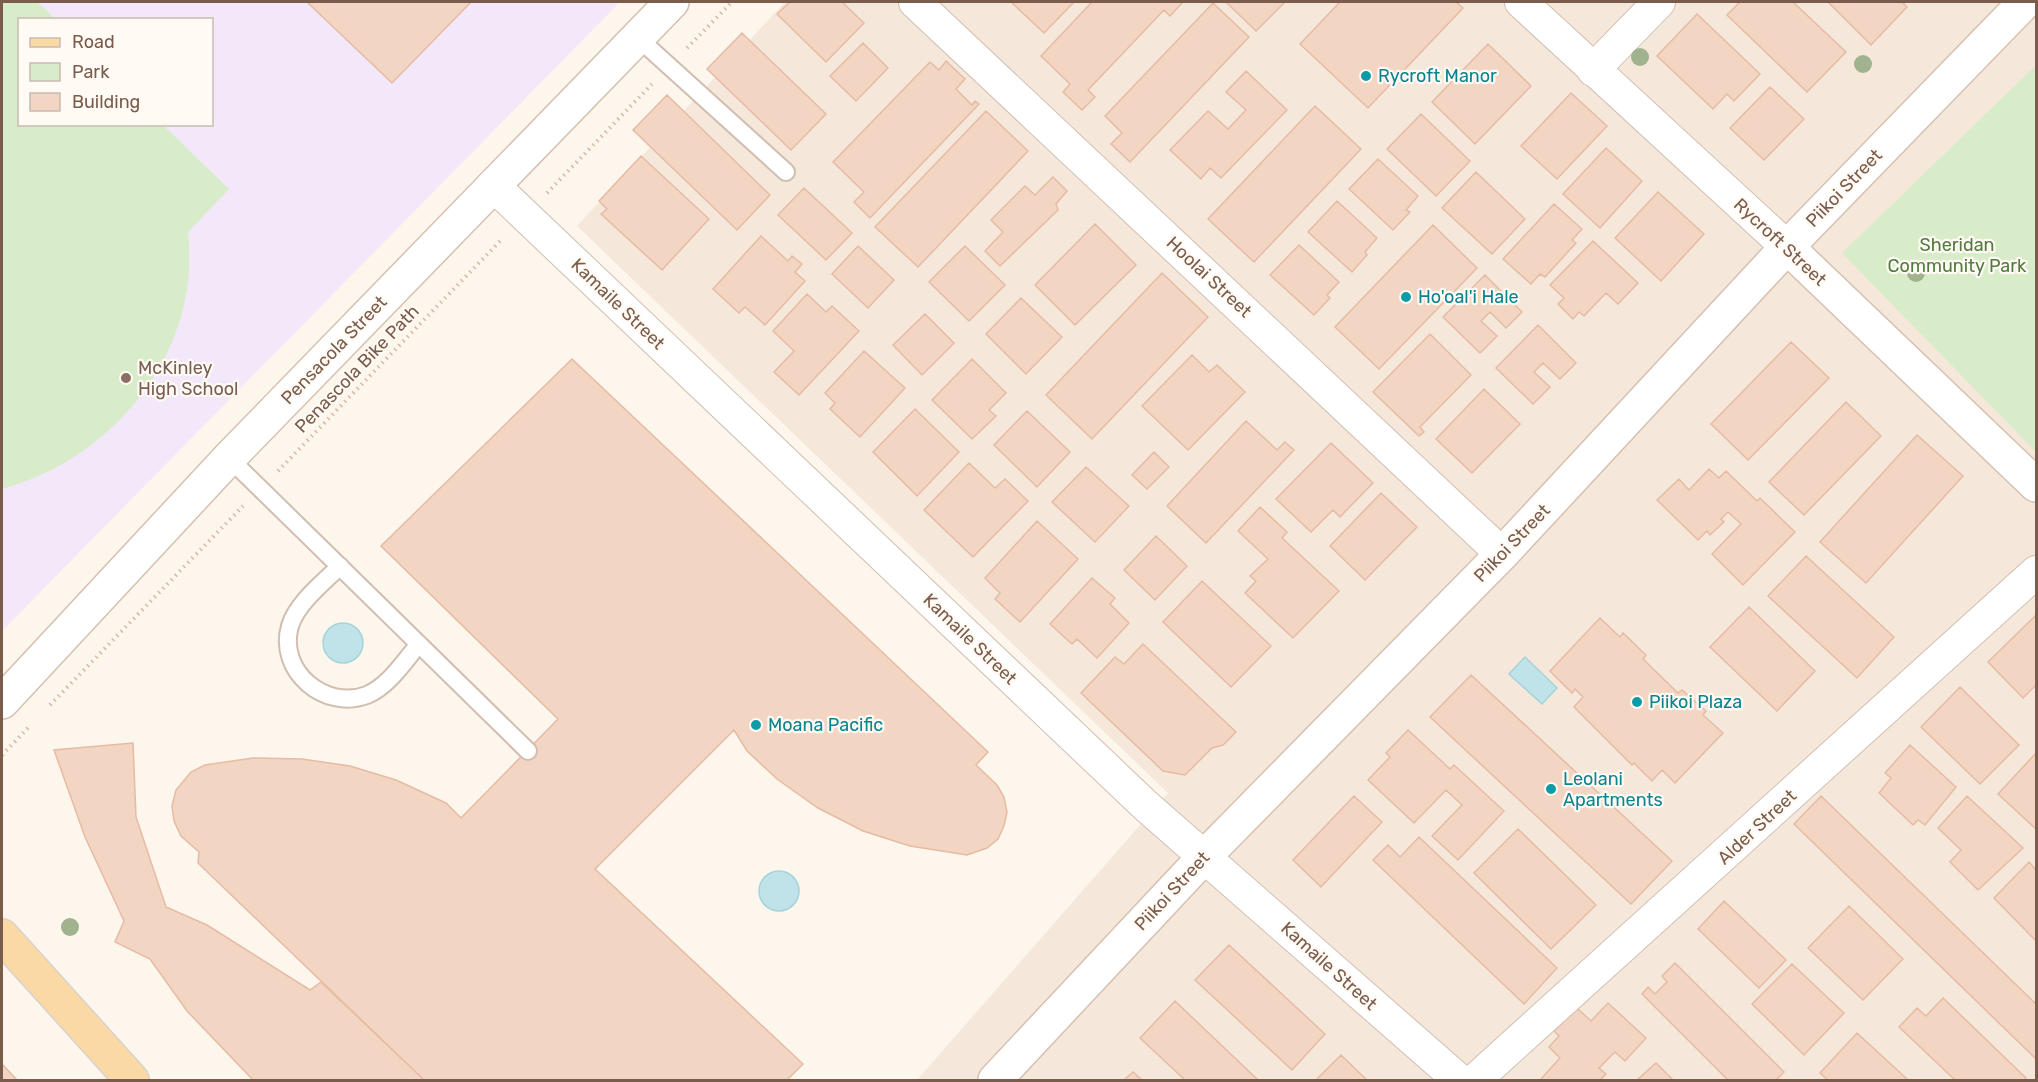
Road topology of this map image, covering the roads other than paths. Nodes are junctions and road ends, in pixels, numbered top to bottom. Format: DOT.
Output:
graph roads {
  1 [pos="672,2"];
  2 [pos="915,2"];
  3 [pos="1521,2"];
  4 [pos="1659,2"];
  5 [pos="2025,2"];
  6 [pos="637,37"];
  7 [pos="1593,70"];
  8 [pos="786,172"];
  9 [pos="493,185"];
  10 [pos="1787,247"];
  11 [pos="229,458"];
  12 [pos="2037,485"];
  13 [pos="1502,554"];
  14 [pos="340,566"];
  15 [pos="2037,572"];
  16 [pos="420,644"];
  17 [pos="2,702"];
  18 [pos="528,751"];
  19 [pos="1205,856"];
  20 [pos="2,936"];
  21 [pos="132,1080"];
  22 [pos="995,1080"];
  23 [pos="1459,1080"];
  24 [pos="1475,1080"];
  1 -- 6 [label="main road, Pensacola Street"];
  2 -- 13 [label="street, Hoolai Street"];
  3 -- 7 [label="street, Rycroft Street"];
  4 -- 7 [label="street"];
  5 -- 10 [label="main road, Piikoi Street"];
  6 -- 8 [label="lane"];
  6 -- 9 [label="main road, Pensacola Street"];
  7 -- 10 [label="street, Rycroft Street"];
  9 -- 11 [label="main road, Pensacola Street"];
  9 -- 19 [label="street, Kamaile Street"];
  10 -- 12 [label="main road, Rycroft Street"];
  10 -- 13 [label="main road, Piikoi Street"];
  11 -- 14 [label="lane"];
  11 -- 17 [label="main road, Pensacola Street"];
  13 -- 19 [label="main road, Piikoi Street"];
  14 -- 16 [label="lane"];
  14 -- 16 [label="lane"];
  15 -- 24 [label="street, Alder Street"];
  16 -- 18 [label="lane"];
  19 -- 22 [label="main road, Piikoi Street"];
  19 -- 23 [label="street, Kamaile Street"];
  20 -- 21 [label="main road"];
}
